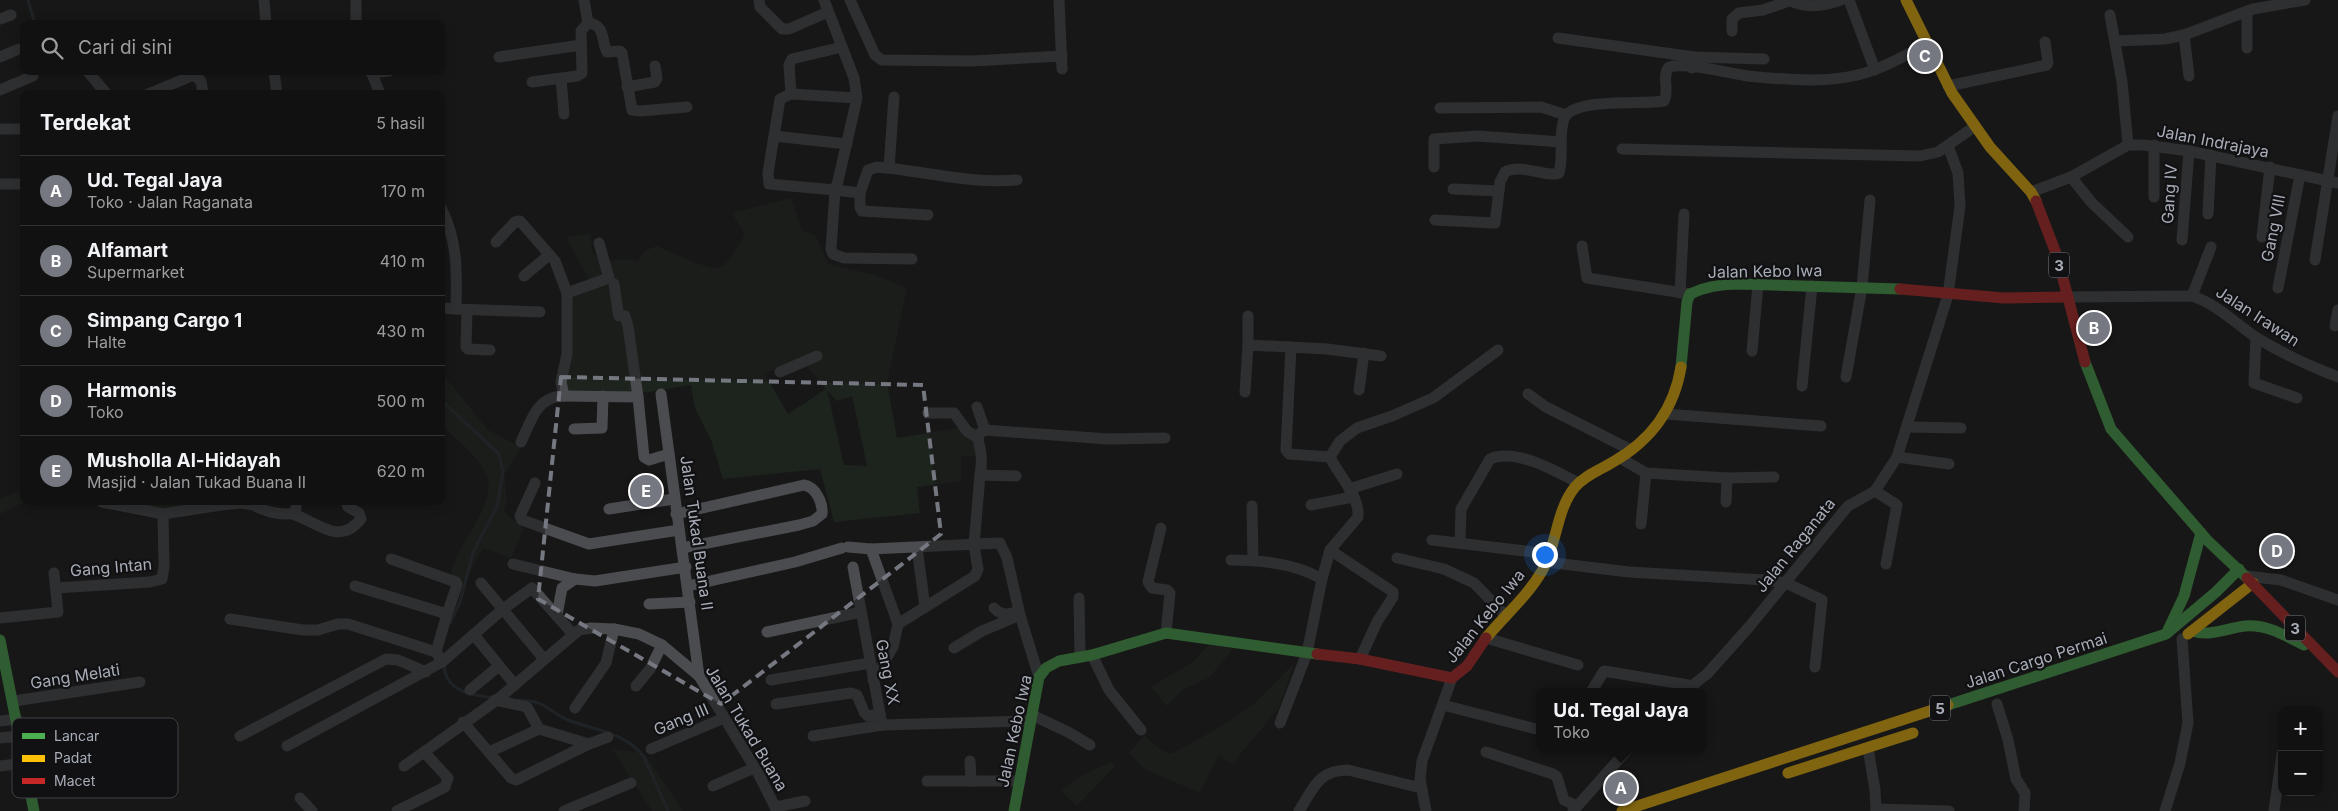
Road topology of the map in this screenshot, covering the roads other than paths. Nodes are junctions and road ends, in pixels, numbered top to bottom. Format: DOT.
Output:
graph roads {
  1 [pos="264,0"];
  2 [pos="356,0"];
  3 [pos="584,0"];
  4 [pos="759,0"];
  5 [pos="824,0"];
  6 [pos="850,0"];
  7 [pos="1059,0"];
  8 [pos="1789,0"];
  9 [pos="1841,0"];
  10 [pos="1850,0"];
  11 [pos="1906,0"];
  12 [pos="2305,0"];
  13 [pos="828,12"];
  14 [pos="2247,12"];
  15 [pos="2110,15"];
  16 [pos="266,20"];
  17 [pos="356,20"];
  18 [pos="588,23"];
  19 [pos="1732,31"];
  20 [pos="2184,35"];
  21 [pos="1558,38"];
  22 [pos="2116,41"];
  23 [pos="2046,42"];
  24 [pos="1927,44"];
  25 [pos="582,45"];
  26 [pos="842,47"];
  27 [pos="2247,48"];
  28 [pos="20,49"];
  29 [pos="1062,56"];
  30 [pos="0,57"];
  31 [pos="499,57"];
  32 [pos="1764,59"];
  33 [pos="1693,63"];
  34 [pos="655,66"];
  35 [pos="1062,69"];
  36 [pos="1875,70"];
  37 [pos="90,75"];
  38 [pos="194,75"];
  39 [pos="196,75"];
  40 [pos="275,75"];
  41 [pos="372,75"];
  42 [pos="33,76"];
  43 [pos="2189,76"];
  44 [pos="561,79"];
  45 [pos="532,82"];
  46 [pos="1948,86"];
  47 [pos="627,87"];
  48 [pos="0,90"];
  49 [pos="104,90"];
  50 [pos="158,90"];
  51 [pos="202,90"];
  52 [pos="276,90"];
  53 [pos="378,90"];
  54 [pos="792,94"];
  55 [pos="894,97"];
  56 [pos="857,98"];
  57 [pos="688,107"];
  58 [pos="1440,108"];
  59 [pos="564,114"];
  60 [pos="1566,115"];
  61 [pos="2338,116"];
  62 [pos="1974,127"];
  63 [pos="20,129"];
  64 [pos="0,130"];
  65 [pos="774,136"];
  66 [pos="1561,142"];
  67 [pos="847,144"];
  68 [pos="2154,144"];
  69 [pos="1948,146"];
  70 [pos="2128,146"];
  71 [pos="1622,149"];
  72 [pos="2189,150"];
  73 [pos="2211,155"];
  74 [pos="1434,167"];
  75 [pos="889,168"];
  76 [pos="2270,168"];
  77 [pos="2300,175"];
  78 [pos="2071,176"];
  79 [pos="1017,180"];
  80 [pos="2333,182"];
  81 [pos="0,184"];
  82 [pos="20,184"];
  83 [pos="1453,189"];
  84 [pos="835,190"];
  85 [pos="1499,191"];
  86 [pos="2031,192"];
  87 [pos="860,193"];
  88 [pos="2154,197"];
  89 [pos="1870,200"];
  90 [pos="1684,214"];
  91 [pos="2208,214"];
  92 [pos="928,215"];
  93 [pos="445,218"];
  94 [pos="1436,220"];
  95 [pos="2128,237"];
  96 [pos="2262,237"];
  97 [pos="2182,240"];
  98 [pos="496,242"];
  99 [pos="599,243"];
  100 [pos="1582,246"];
  101 [pos="2211,247"];
  102 [pos="550,254"];
  103 [pos="912,259"];
  104 [pos="2315,260"];
  105 [pos="524,276"];
  106 [pos="614,284"];
  107 [pos="1758,285"];
  108 [pos="1812,286"];
  109 [pos="1862,287"];
  110 [pos="2278,288"];
  111 [pos="567,293"];
  112 [pos="1685,293"];
  113 [pos="1948,295"];
  114 [pos="2192,296"];
  115 [pos="2068,297"];
  116 [pos="445,308"];
  117 [pos="461,310"];
  118 [pos="2338,310"];
  119 [pos="540,312"];
  120 [pos="1248,316"];
  121 [pos="2335,326"];
  122 [pos="2256,337"];
  123 [pos="1248,345"];
  124 [pos="1291,347"];
  125 [pos="490,350"];
  126 [pos="1498,350"];
  127 [pos="1752,351"];
  128 [pos="1364,353"];
  129 [pos="817,356"];
  130 [pos="1381,356"];
  131 [pos="780,372"];
  132 [pos="1846,377"];
  133 [pos="2338,377"];
  134 [pos="1802,386"];
  135 [pos="1359,390"];
  136 [pos="1245,392"];
  137 [pos="661,394"];
  138 [pos="1528,394"];
  139 [pos="564,396"];
  140 [pos="603,396"];
  141 [pos="638,397"];
  142 [pos="2297,398"];
  143 [pos="977,408"];
  144 [pos="928,413"];
  145 [pos="1666,414"];
  146 [pos="1821,426"];
  147 [pos="1908,427"];
  148 [pos="1961,428"];
  149 [pos="574,429"];
  150 [pos="981,434"];
  151 [pos="1165,438"];
  152 [pos="521,442"];
  153 [pos="1631,450"];
  154 [pos="669,454"];
  155 [pos="1330,457"];
  156 [pos="1897,457"];
  157 [pos="1620,458"];
  158 [pos="1949,464"];
  159 [pos="1646,473"];
  160 [pos="1397,474"];
  161 [pos="980,475"];
  162 [pos="1016,476"];
  163 [pos="1774,477"];
  164 [pos="1727,478"];
  165 [pos="535,483"];
  166 [pos="1578,483"];
  167 [pos="1875,491"];
  168 [pos="1351,493"];
  169 [pos="674,499"];
  170 [pos="1726,502"];
  171 [pos="117,505"];
  172 [pos="215,505"];
  173 [pos="259,505"];
  174 [pos="296,505"];
  175 [pos="347,505"];
  176 [pos="1311,505"];
  177 [pos="1252,506"];
  178 [pos="609,509"];
  179 [pos="163,514"];
  180 [pos="295,514"];
  181 [pos="676,514"];
  182 [pos="1641,524"];
  183 [pos="1161,528"];
  184 [pos="679,530"];
  185 [pos="2201,534"];
  186 [pos="1432,540"];
  187 [pos="1460,543"];
  188 [pos="974,546"];
  189 [pos="682,548"];
  190 [pos="917,548"];
  191 [pos="871,549"];
  192 [pos="1330,550"];
  193 [pos="1398,558"];
  194 [pos="1548,558"];
  195 [pos="391,559"];
  196 [pos="1231,560"];
  197 [pos="1252,560"];
  198 [pos="1886,564"];
  199 [pos="853,566"];
  200 [pos="686,567"];
  201 [pos="54,573"];
  202 [pos="2246,576"];
  203 [pos="1322,579"];
  204 [pos="575,580"];
  205 [pos="482,583"];
  206 [pos="1786,583"];
  207 [pos="355,586"];
  208 [pos="688,586"];
  209 [pos="56,588"];
  210 [pos="534,590"];
  211 [pos="1079,598"];
  212 [pos="2338,600"];
  213 [pos="690,602"];
  214 [pos="649,604"];
  215 [pos="925,607"];
  216 [pos="994,608"];
  217 [pos="503,609"];
  218 [pos="860,612"];
  219 [pos="1020,612"];
  220 [pos="447,614"];
  221 [pos="557,614"];
  222 [pos="1506,616"];
  223 [pos="0,618"];
  224 [pos="230,619"];
  225 [pos="898,624"];
  226 [pos="614,629"];
  227 [pos="2192,631"];
  228 [pos="768,632"];
  229 [pos="572,633"];
  230 [pos="1166,633"];
  231 [pos="2166,634"];
  232 [pos="474,635"];
  233 [pos="1486,638"];
  234 [pos="2182,639"];
  235 [pos="0,643"];
  236 [pos="662,645"];
  237 [pos="2172,646"];
  238 [pos="954,648"];
  239 [pos="2316,650"];
  240 [pos="1307,653"];
  241 [pos="1092,655"];
  242 [pos="2338,655"];
  243 [pos="1080,657"];
  244 [pos="441,659"];
  245 [pos="544,659"];
  246 [pos="1360,659"];
  247 [pos="2325,659"];
  248 [pos="870,663"];
  249 [pos="1578,664"];
  250 [pos="499,666"];
  251 [pos="1815,667"];
  252 [pos="426,672"];
  253 [pos="2338,672"];
  254 [pos="699,676"];
  255 [pos="1039,677"];
  256 [pos="1452,678"];
  257 [pos="771,680"];
  258 [pos="873,680"];
  259 [pos="140,682"];
  260 [pos="5,685"];
  261 [pos="515,685"];
  262 [pos="636,686"];
  263 [pos="1593,688"];
  264 [pos="1684,688"];
  265 [pos="1690,688"];
  266 [pos="470,690"];
  267 [pos="497,699"];
  268 [pos="14,701"];
  269 [pos="776,704"];
  270 [pos="1443,704"];
  271 [pos="1997,704"];
  272 [pos="575,708"];
  273 [pos="17,718"];
  274 [pos="724,718"];
  275 [pos="1032,718"];
  276 [pos="881,720"];
  277 [pos="463,722"];
  278 [pos="1280,723"];
  279 [pos="539,729"];
  280 [pos="1536,729"];
  281 [pos="1141,730"];
  282 [pos="1921,730"];
  283 [pos="240,736"];
  284 [pos="813,736"];
  285 [pos="608,737"];
  286 [pos="589,744"];
  287 [pos="1090,745"];
  288 [pos="288,746"];
  289 [pos="1868,748"];
  290 [pos="651,749"];
  291 [pos="424,752"];
  292 [pos="489,752"];
  293 [pos="1486,752"];
  294 [pos="1624,753"];
  295 [pos="970,761"];
  296 [pos="404,766"];
  297 [pos="754,768"];
  298 [pos="1777,776"];
  299 [pos="927,781"];
  300 [pos="971,781"];
  301 [pos="1020,781"];
  302 [pos="2278,782"];
  303 [pos="631,783"];
  304 [pos="713,786"];
  305 [pos="1421,788"];
  306 [pos="32,798"];
  307 [pos="300,798"];
  308 [pos="805,801"];
  309 [pos="1575,808"];
  310 [pos="777,809"];
  311 [pos="1876,810"];
  312 [pos="34,811"];
  313 [pos="312,811"];
  314 [pos="397,811"];
  315 [pos="564,811"];
  316 [pos="1014,811"];
  317 [pos="1299,811"];
  318 [pos="1426,811"];
  319 [pos="1622,811"];
  320 [pos="1949,811"];
  321 [pos="2024,811"];
  322 [pos="2165,811"];
  323 [pos="2274,811"];
  1 -- 16 [label="street"];
  2 -- 17 [label="street"];
  3 -- 18 [label="street"];
  4 -- 13 [label="street"];
  5 -- 13 [label="street"];
  6 -- 29 [label="street"];
  7 -- 29 [label="street"];
  8 -- 9 [label="street"];
  8 -- 19 [label="street"];
  10 -- 36 [label="street"];
  11 -- 24 [label="main road, 3"];
  12 -- 14 [label="street"];
  13 -- 26 [label="street"];
  14 -- 20 [label="street"];
  14 -- 27 [label="street"];
  15 -- 22 [label="street"];
  18 -- 25 [label="street"];
  18 -- 47 [label="street"];
  20 -- 22 [label="street"];
  20 -- 43 [label="street"];
  21 -- 33 [label="street"];
  22 -- 70 [label="street"];
  23 -- 46 [label="street"];
  24 -- 36 [label="street"];
  24 -- 46 [label="main road, 3"];
  25 -- 31 [label="street"];
  25 -- 44 [label="street"];
  26 -- 54 [label="street"];
  26 -- 56 [label="street"];
  28 -- 30 [label="street"];
  29 -- 35 [label="street"];
  32 -- 33 [label="street"];
  33 -- 36 [label="street"];
  33 -- 60 [label="street"];
  34 -- 47 [label="street"];
  37 -- 49 [label="street"];
  38 -- 50 [label="street"];
  39 -- 51 [label="street"];
  40 -- 52 [label="street"];
  41 -- 53 [label="street"];
  42 -- 48 [label="street"];
  44 -- 45 [label="street"];
  44 -- 59 [label="street"];
  46 -- 62 [label="main road, 3"];
  47 -- 57 [label="street"];
  54 -- 56 [label="street"];
  54 -- 65 [label="street"];
  55 -- 75 [label="street"];
  56 -- 67 [label="street"];
  58 -- 60 [label="street"];
  60 -- 66 [label="street"];
  61 -- 80 [label="street"];
  62 -- 69 [label="street"];
  62 -- 86 [label="main road, 3"];
  63 -- 64 [label="street"];
  65 -- 67 [label="street"];
  65 -- 84 [label="street"];
  66 -- 74 [label="street"];
  66 -- 85 [label="street"];
  67 -- 84 [label="street"];
  68 -- 70 [label="street, Jalan Indrajaya"];
  68 -- 72 [label="street, Jalan Indrajaya"];
  68 -- 88 [label="street"];
  69 -- 71 [label="street"];
  69 -- 113 [label="street, Jalan Raganata"];
  70 -- 78 [label="street, Jalan Indrajaya"];
  72 -- 73 [label="street, Jalan Indrajaya"];
  72 -- 97 [label="street, Gang IV"];
  73 -- 76 [label="street, Jalan Indrajaya"];
  73 -- 91 [label="street"];
  75 -- 79 [label="street"];
  75 -- 87 [label="street"];
  76 -- 77 [label="street, Jalan Indrajaya"];
  76 -- 96 [label="street"];
  77 -- 80 [label="street, Jalan Indrajaya"];
  77 -- 110 [label="street, Gang VIII"];
  78 -- 86 [label="street, Jalan Indrajaya"];
  78 -- 95 [label="street"];
  80 -- 104 [label="street"];
  81 -- 82 [label="street"];
  83 -- 85 [label="street"];
  84 -- 87 [label="street"];
  84 -- 103 [label="street"];
  85 -- 94 [label="street"];
  86 -- 115 [label="main road, 3"];
  87 -- 92 [label="street"];
  89 -- 109 [label="street"];
  90 -- 112 [label="street"];
  93 -- 117 [label="street"];
  98 -- 102 [label="street"];
  99 -- 111 [label="street"];
  100 -- 112 [label="street"];
  101 -- 114 [label="street"];
  102 -- 105 [label="street"];
  102 -- 111 [label="street"];
  106 -- 141 [label="street"];
  107 -- 108 [label="main road, Jalan Kebo Iwa"];
  107 -- 112 [label="main road, Jalan Kebo Iwa"];
  107 -- 127 [label="street"];
  108 -- 109 [label="main road, Jalan Kebo Iwa"];
  108 -- 134 [label="street"];
  109 -- 113 [label="main road, Jalan Kebo Iwa"];
  109 -- 132 [label="street"];
  111 -- 139 [label="street"];
  112 -- 145 [label="main road, Jalan Kebo Iwa"];
  113 -- 115 [label="main road, Jalan Kebo Iwa"];
  113 -- 147 [label="street, Jalan Raganata"];
  114 -- 115 [label="street, Jalan Irawan"];
  114 -- 122 [label="street, Jalan Irawan"];
  115 -- 185 [label="main road, 3"];
  116 -- 117 [label="street"];
  117 -- 119 [label="street"];
  117 -- 125 [label="street"];
  118 -- 121 [label="street"];
  120 -- 123 [label="street"];
  122 -- 133 [label="street, Jalan Irawan"];
  122 -- 142 [label="street"];
  123 -- 124 [label="street"];
  123 -- 136 [label="street"];
  124 -- 128 [label="street"];
  124 -- 155 [label="street"];
  126 -- 155 [label="street"];
  128 -- 130 [label="street"];
  128 -- 135 [label="street"];
  129 -- 131 [label="street"];
  137 -- 154 [label="street, Jalan Tukad Buana II"];
  138 -- 153 [label="street"];
  139 -- 140 [label="street"];
  139 -- 152 [label="street"];
  140 -- 141 [label="street"];
  140 -- 149 [label="street"];
  141 -- 154 [label="street"];
  143 -- 150 [label="street"];
  144 -- 150 [label="street"];
  145 -- 146 [label="street"];
  145 -- 153 [label="main road, Jalan Kebo Iwa"];
  147 -- 148 [label="street"];
  147 -- 156 [label="street, Jalan Raganata"];
  150 -- 151 [label="street"];
  150 -- 161 [label="street"];
  153 -- 157 [label="main road, Jalan Kebo Iwa"];
  154 -- 169 [label="street, Jalan Tukad Buana II"];
  155 -- 168 [label="street"];
  156 -- 158 [label="street"];
  156 -- 167 [label="street, Jalan Raganata"];
  157 -- 159 [label="street"];
  157 -- 166 [label="main road, Jalan Kebo Iwa"];
  159 -- 164 [label="street"];
  159 -- 182 [label="street"];
  160 -- 168 [label="street"];
  161 -- 162 [label="street"];
  161 -- 188 [label="street"];
  163 -- 164 [label="street"];
  164 -- 170 [label="street"];
  165 -- 184 [label="street"];
  166 -- 187 [label="street"];
  166 -- 194 [label="main road, Jalan Kebo Iwa"];
  167 -- 198 [label="street"];
  167 -- 206 [label="street, Jalan Raganata"];
  168 -- 176 [label="street"];
  168 -- 192 [label="street"];
  169 -- 178 [label="street"];
  169 -- 181 [label="street, Jalan Tukad Buana II"];
  171 -- 179 [label="street"];
  172 -- 179 [label="street"];
  173 -- 180 [label="street"];
  174 -- 180 [label="street"];
  175 -- 180 [label="street"];
  177 -- 197 [label="street"];
  179 -- 209 [label="street, Gang Intan"];
  181 -- 184 [label="street, Jalan Tukad Buana II"];
  181 -- 189 [label="street"];
  183 -- 230 [label="street"];
  184 -- 189 [label="street, Jalan Tukad Buana II"];
  185 -- 202 [label="main road, 3"];
  185 -- 231 [label="main road"];
  186 -- 187 [label="street"];
  187 -- 194 [label="street"];
  188 -- 190 [label="street"];
  188 -- 215 [label="street"];
  188 -- 219 [label="street"];
  189 -- 200 [label="street, Jalan Tukad Buana II"];
  190 -- 191 [label="street"];
  190 -- 215 [label="street"];
  191 -- 208 [label="street"];
  191 -- 225 [label="street"];
  192 -- 203 [label="street"];
  192 -- 246 [label="street"];
  193 -- 222 [label="street"];
  194 -- 206 [label="street"];
  194 -- 222 [label="main road, Jalan Kebo Iwa"];
  195 -- 220 [label="street"];
  196 -- 197 [label="street"];
  197 -- 203 [label="street"];
  199 -- 218 [label="street, Gang XX"];
  200 -- 204 [label="street"];
  200 -- 208 [label="street, Jalan Tukad Buana II"];
  201 -- 209 [label="street, Gang Intan"];
  202 -- 212 [label="street"];
  202 -- 227 [label="main road"];
  202 -- 231 [label="main road, Jalan Cargo Permai / 5"];
  202 -- 239 [label="main road, 3"];
  203 -- 240 [label="street"];
  204 -- 210 [label="street"];
  204 -- 221 [label="street"];
  205 -- 217 [label="street"];
  206 -- 251 [label="street"];
  206 -- 265 [label="street, Jalan Raganata"];
  207 -- 220 [label="street"];
  208 -- 213 [label="street, Jalan Tukad Buana II"];
  209 -- 223 [label="street, Gang Intan"];
  210 -- 217 [label="street"];
  210 -- 221 [label="street"];
  211 -- 243 [label="street"];
  213 -- 214 [label="street"];
  213 -- 254 [label="street, Jalan Tukad Buana II"];
  215 -- 225 [label="street"];
  216 -- 219 [label="street"];
  217 -- 232 [label="street"];
  217 -- 245 [label="street"];
  218 -- 228 [label="street"];
  218 -- 248 [label="street, Gang XX"];
  219 -- 238 [label="street"];
  219 -- 255 [label="street"];
  220 -- 244 [label="street"];
  221 -- 229 [label="street"];
  222 -- 233 [label="main road, Jalan Kebo Iwa"];
  224 -- 244 [label="street"];
  225 -- 258 [label="street"];
  226 -- 229 [label="street, Jalan Tukad Buana"];
  226 -- 236 [label="street, Jalan Tukad Buana"];
  226 -- 272 [label="street"];
  227 -- 234 [label="main road"];
  227 -- 239 [label="main road"];
  229 -- 245 [label="street"];
  230 -- 240 [label="main road, Jalan Kebo Iwa"];
  230 -- 241 [label="main road, Jalan Kebo Iwa"];
  231 -- 319 [label="main road, Jalan Cargo Permai / 5"];
  232 -- 244 [label="street"];
  232 -- 250 [label="street"];
  233 -- 249 [label="street"];
  233 -- 256 [label="main road, Jalan Kebo Iwa"];
  234 -- 237 [label="main road"];
  234 -- 322 [label="street"];
  235 -- 260 [label="main road"];
  236 -- 254 [label="street, Jalan Tukad Buana"];
  236 -- 262 [label="street"];
  239 -- 247 [label="main road, 3"];
  240 -- 246 [label="main road, Jalan Kebo Iwa"];
  240 -- 278 [label="street"];
  241 -- 243 [label="main road, Jalan Kebo Iwa"];
  241 -- 281 [label="street"];
  242 -- 247 [label="street"];
  243 -- 255 [label="main road, Jalan Kebo Iwa"];
  244 -- 252 [label="street"];
  245 -- 261 [label="street"];
  246 -- 256 [label="main road, Jalan Kebo Iwa"];
  247 -- 253 [label="main road, 3"];
  248 -- 257 [label="street"];
  248 -- 258 [label="street, Gang XX"];
  250 -- 261 [label="street"];
  250 -- 266 [label="street"];
  252 -- 283 [label="street"];
  252 -- 288 [label="street"];
  254 -- 274 [label="street, Jalan Tukad Buana"];
  255 -- 275 [label="main road, Jalan Kebo Iwa"];
  256 -- 270 [label="street"];
  258 -- 276 [label="street, Gang XX"];
  259 -- 268 [label="street, Gang Melati"];
  260 -- 268 [label="main road"];
  261 -- 267 [label="street"];
  263 -- 264 [label="street"];
  267 -- 277 [label="street"];
  267 -- 279 [label="street"];
  268 -- 273 [label="main road"];
  269 -- 276 [label="street"];
  270 -- 280 [label="street"];
  270 -- 305 [label="street"];
  271 -- 321 [label="street"];
  274 -- 290 [label="street, Gang III"];
  274 -- 297 [label="street, Jalan Tukad Buana"];
  275 -- 276 [label="street, Gang XX"];
  275 -- 287 [label="street"];
  275 -- 301 [label="main road, Jalan Kebo Iwa"];
  276 -- 284 [label="street"];
  277 -- 291 [label="street"];
  277 -- 292 [label="street"];
  279 -- 286 [label="street"];
  279 -- 292 [label="street"];
  282 -- 289 [label="main road, 5"];
  285 -- 286 [label="street"];
  286 -- 292 [label="street"];
  289 -- 298 [label="main road, 5"];
  289 -- 311 [label="street"];
  291 -- 296 [label="street"];
  291 -- 314 [label="street"];
  293 -- 309 [label="street"];
  294 -- 309 [label="street"];
  295 -- 300 [label="street"];
  297 -- 304 [label="street"];
  297 -- 310 [label="street, Jalan Tukad Buana"];
  299 -- 300 [label="street"];
  300 -- 301 [label="street"];
  301 -- 316 [label="main road, Jalan Kebo Iwa"];
  302 -- 323 [label="street"];
  303 -- 315 [label="street"];
  305 -- 317 [label="street"];
  305 -- 318 [label="street"];
  306 -- 312 [label="main road"];
  307 -- 313 [label="street"];
  308 -- 310 [label="street"];
  311 -- 320 [label="street"];
}
